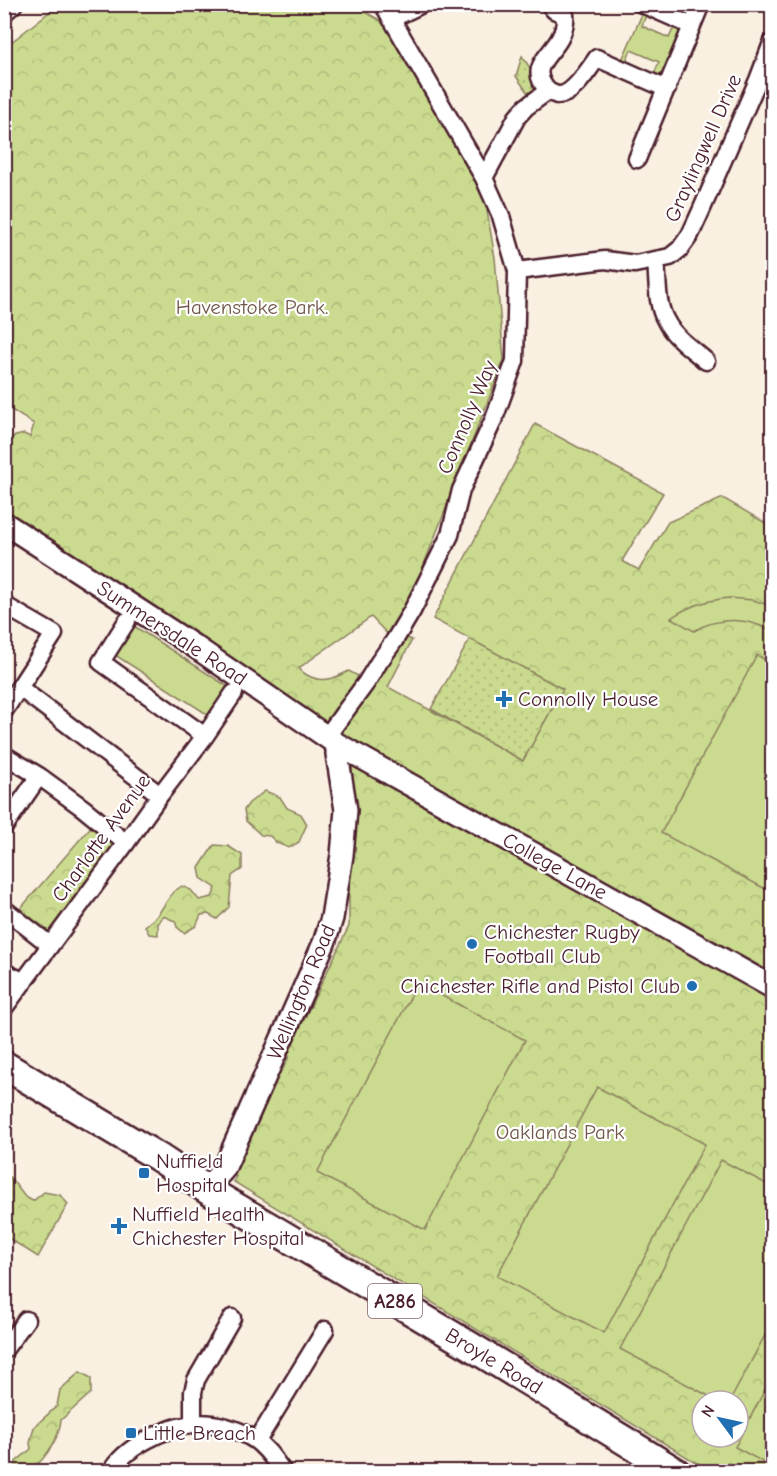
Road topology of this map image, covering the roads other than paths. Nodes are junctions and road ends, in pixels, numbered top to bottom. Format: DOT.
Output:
graph roads {
  1 [pos="14,4"];
  2 [pos="383,4"];
  3 [pos="422,4"];
  4 [pos="549,4"];
  5 [pos="642,4"];
  6 [pos="701,4"];
  7 [pos="568,10"];
  8 [pos="4,13"];
  9 [pos="392,20"];
  10 [pos="692,26"];
  11 [pos="772,43"];
  12 [pos="667,89"];
  13 [pos="548,91"];
  14 [pos="637,159"];
  15 [pos="484,178"];
  16 [pos="656,261"];
  17 [pos="518,271"];
  18 [pos="706,361"];
  19 [pos="4,523"];
  20 [pos="4,605"];
  21 [pos="127,621"];
  22 [pos="20,688"];
  23 [pos="234,693"];
  24 [pos="4,711"];
  25 [pos="206,736"];
  26 [pos="332,740"];
  27 [pos="4,755"];
  28 [pos="39,776"];
  29 [pos="160,795"];
  30 [pos="4,827"];
  31 [pos="126,843"];
  32 [pos="4,909"];
  33 [pos="50,945"];
  34 [pos="4,972"];
  35 [pos="24,982"];
  36 [pos="772,987"];
  37 [pos="4,1008"];
  38 [pos="4,1065"];
  39 [pos="209,1191"];
  40 [pos="232,1318"];
  41 [pos="26,1320"];
  42 [pos="325,1330"];
  43 [pos="4,1350"];
  44 [pos="193,1424"];
  45 [pos="257,1441"];
  46 [pos="111,1472"];
  47 [pos="283,1472"];
  48 [pos="676,1472"];
  1 -- 8 [label="street"];
  2 -- 9 [label="street, Connolly Way"];
  3 -- 9 [label="street"];
  4 -- 7 [label="street"];
  5 -- 10 [label="street"];
  6 -- 10 [label="street"];
  7 -- 13 [label="street"];
  9 -- 15 [label="street, Connolly Way"];
  10 -- 12 [label="street"];
  11 -- 16 [label="street, Graylingwell Drive"];
  12 -- 13 [label="street"];
  12 -- 14 [label="street"];
  13 -- 15 [label="street"];
  15 -- 17 [label="street, Connolly Way"];
  16 -- 17 [label="street, Graylingwell Drive"];
  16 -- 18 [label="street"];
  17 -- 26 [label="street, Connolly Way"];
  19 -- 26 [label="street, Summersdale Road"];
  20 -- 22 [label="street"];
  21 -- 25 [label="street"];
  22 -- 24 [label="street"];
  22 -- 29 [label="street"];
  23 -- 25 [label="street, Charlotte Avenue"];
  25 -- 29 [label="street, Charlotte Avenue"];
  26 -- 36 [label="street, College Lane"];
  26 -- 39 [label="street, Wellington Road"];
  27 -- 28 [label="street"];
  28 -- 30 [label="street"];
  28 -- 31 [label="street"];
  29 -- 31 [label="street, Charlotte Avenue"];
  31 -- 33 [label="street, Charlotte Avenue"];
  32 -- 33 [label="street"];
  33 -- 35 [label="street, Charlotte Avenue"];
  34 -- 35 [label="street"];
  35 -- 37 [label="street, Charlotte Avenue"];
  38 -- 39 [label="main road, Broyle Road / A286"];
  39 -- 48 [label="main road, Broyle Road / A286"];
  40 -- 44 [label="street"];
  41 -- 43 [label="street"];
  42 -- 45 [label="street"];
  44 -- 45 [label="street"];
  44 -- 46 [label="street"];
  45 -- 47 [label="street"];
}
